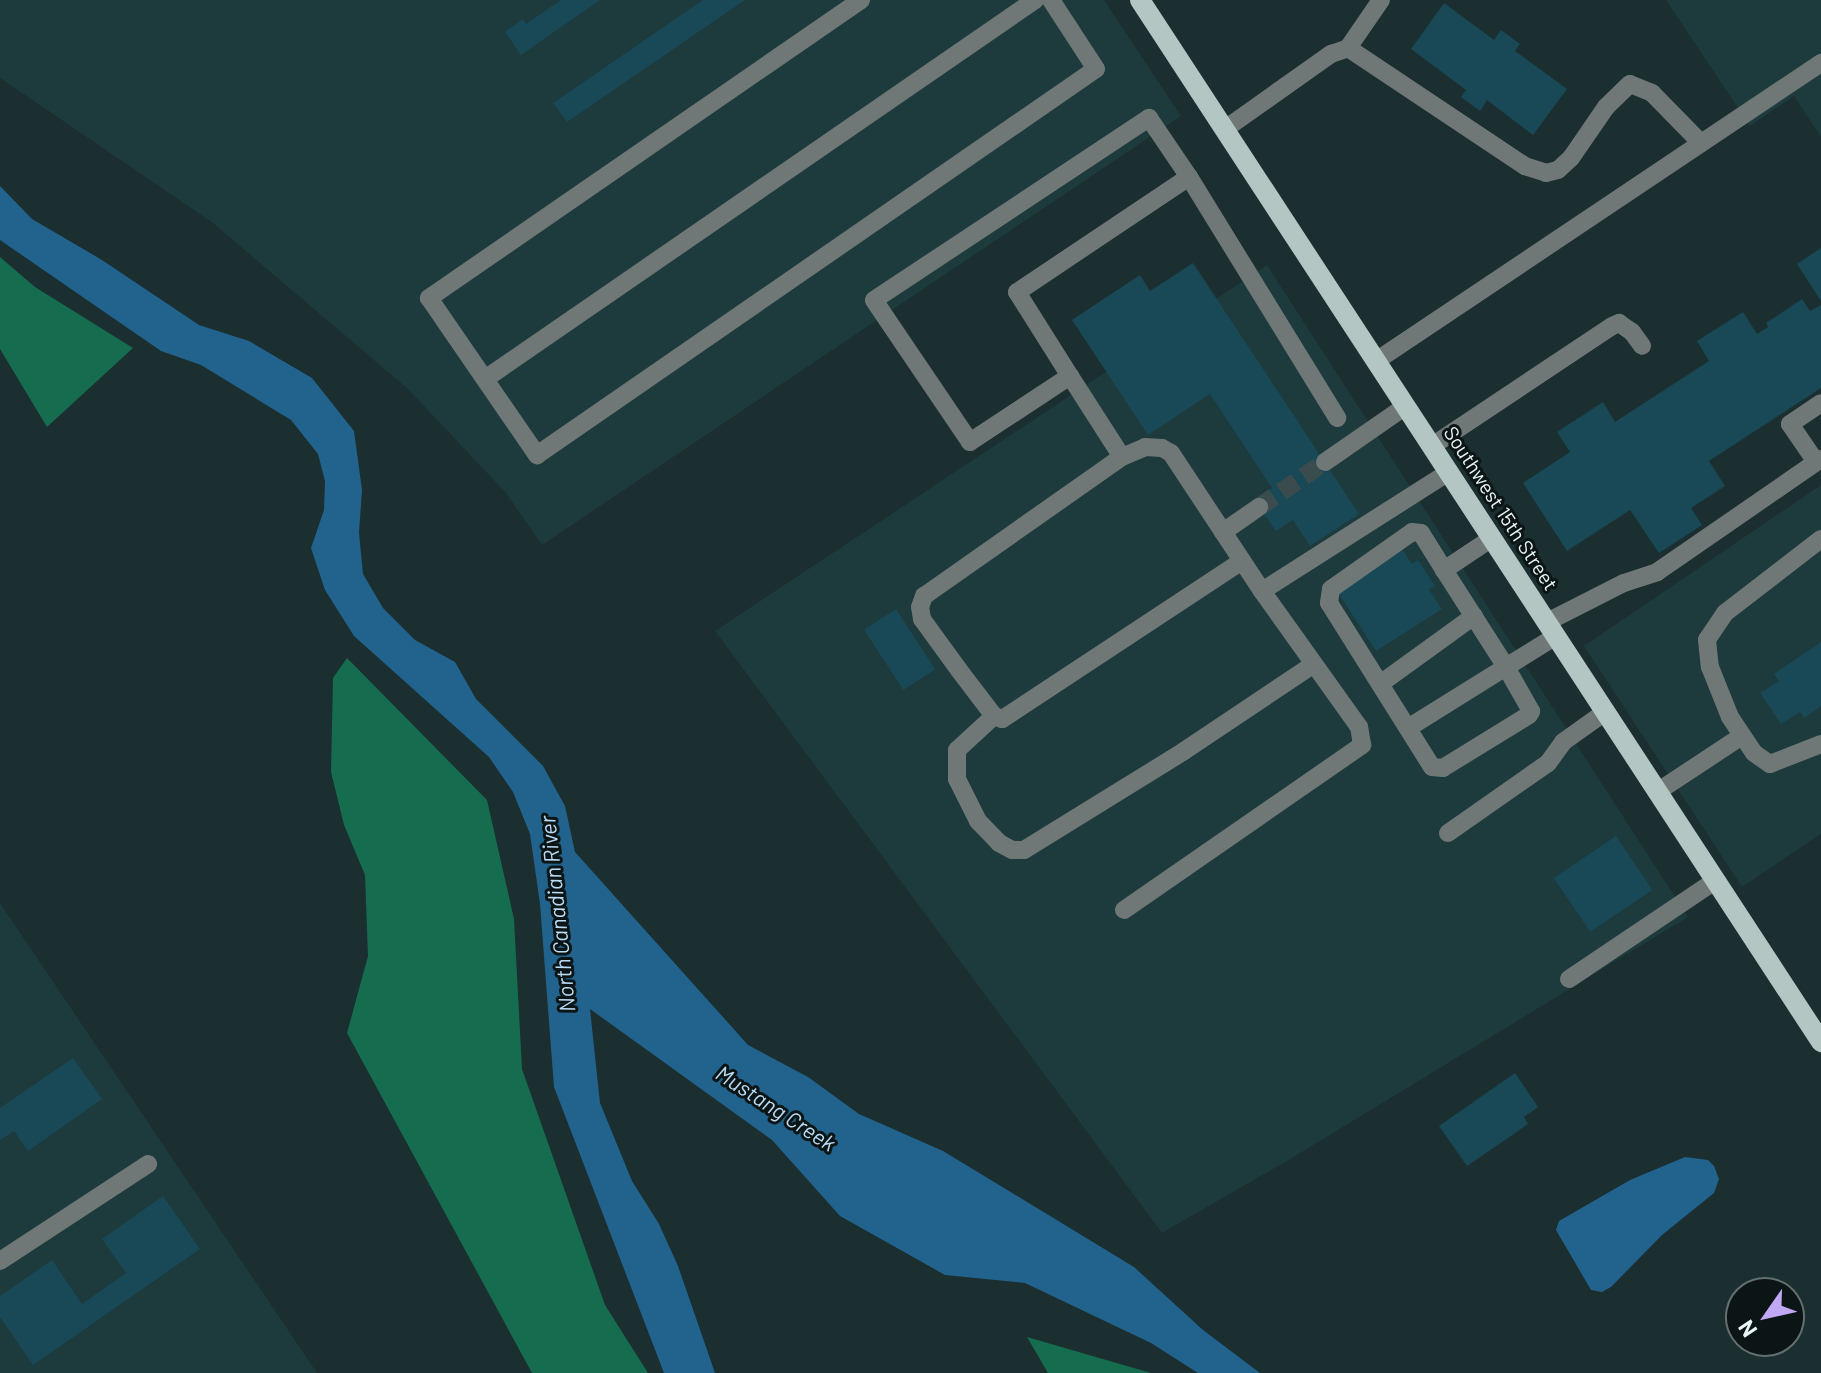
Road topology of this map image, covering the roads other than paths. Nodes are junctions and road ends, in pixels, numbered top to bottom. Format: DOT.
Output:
graph roads {
  1 [pos="861,0"];
  2 [pos="1035,0"];
  3 [pos="1051,0"];
  4 [pos="1140,0"];
  5 [pos="1381,0"];
  6 [pos="1348,48"];
  7 [pos="1821,63"];
  8 [pos="1225,129"];
  9 [pos="1701,143"];
  10 [pos="1189,177"];
  11 [pos="1642,346"];
  12 [pos="1376,361"];
  13 [pos="1070,376"];
  14 [pos="485,379"];
  15 [pos="1821,403"];
  16 [pos="1406,406"];
  17 [pos="1337,418"];
  18 [pos="1432,446"];
  19 [pos="1122,457"];
  20 [pos="1818,460"];
  21 [pos="1325,462"];
  22 [pos="1449,472"];
  23 [pos="1259,507"];
  24 [pos="1223,532"];
  25 [pos="1492,538"];
  26 [pos="1821,539"];
  27 [pos="1242,561"];
  28 [pos="1444,570"];
  29 [pos="1262,591"];
  30 [pos="1474,616"];
  31 [pos="1551,629"];
  32 [pos="1314,664"];
  33 [pos="1506,667"];
  34 [pos="1380,684"];
  35 [pos="1605,712"];
  36 [pos="994,716"];
  37 [pos="1408,728"];
  38 [pos="1742,736"];
  39 [pos="1821,744"];
  40 [pos="1657,792"];
  41 [pos="1448,833"];
  42 [pos="1715,881"];
  43 [pos="1124,910"];
  44 [pos="1569,979"];
  45 [pos="1821,1042"];
  46 [pos="148,1164"];
  47 [pos="0,1261"];
  1 -- 14 [label="lane"];
  2 -- 14 [label="lane"];
  3 -- 14 [label="lane"];
  4 -- 8 [label="main road, Southwest 15th Street"];
  5 -- 6 [label="lane"];
  6 -- 8 [label="lane"];
  6 -- 9 [label="lane"];
  7 -- 9 [label="lane"];
  8 -- 12 [label="main road, Southwest 15th Street"];
  9 -- 12 [label="lane"];
  10 -- 13 [label="lane"];
  10 -- 13 [label="lane"];
  10 -- 17 [label="lane"];
  11 -- 18 [label="lane"];
  12 -- 16 [label="main road, Southwest 15th Street"];
  13 -- 19 [label="lane"];
  15 -- 20 [label="lane"];
  16 -- 18 [label="main road, Southwest 15th Street"];
  16 -- 21 [label="lane"];
  18 -- 22 [label="main road, Southwest 15th Street"];
  19 -- 24 [label="lane"];
  19 -- 36 [label="lane"];
  20 -- 31 [label="lane"];
  22 -- 25 [label="main road, Southwest 15th Street"];
  22 -- 29 [label="lane"];
  23 -- 24 [label="lane"];
  24 -- 27 [label="lane"];
  25 -- 28 [label="lane"];
  25 -- 31 [label="main road, Southwest 15th Street"];
  26 -- 38 [label="lane"];
  27 -- 29 [label="lane"];
  27 -- 36 [label="lane"];
  28 -- 30 [label="lane"];
  28 -- 34 [label="lane"];
  29 -- 32 [label="lane"];
  30 -- 33 [label="lane"];
  30 -- 34 [label="lane"];
  31 -- 33 [label="lane"];
  31 -- 35 [label="main road, Southwest 15th Street"];
  32 -- 36 [label="lane"];
  32 -- 43 [label="lane"];
  33 -- 37 [label="lane"];
  33 -- 37 [label="lane"];
  34 -- 37 [label="lane"];
  35 -- 40 [label="main road, Southwest 15th Street"];
  35 -- 41 [label="lane"];
  38 -- 39 [label="lane"];
  38 -- 40 [label="lane"];
  40 -- 42 [label="main road, Southwest 15th Street"];
  42 -- 44 [label="lane"];
  42 -- 45 [label="main road, Southwest 15th Street"];
  46 -- 47 [label="lane"];
}
